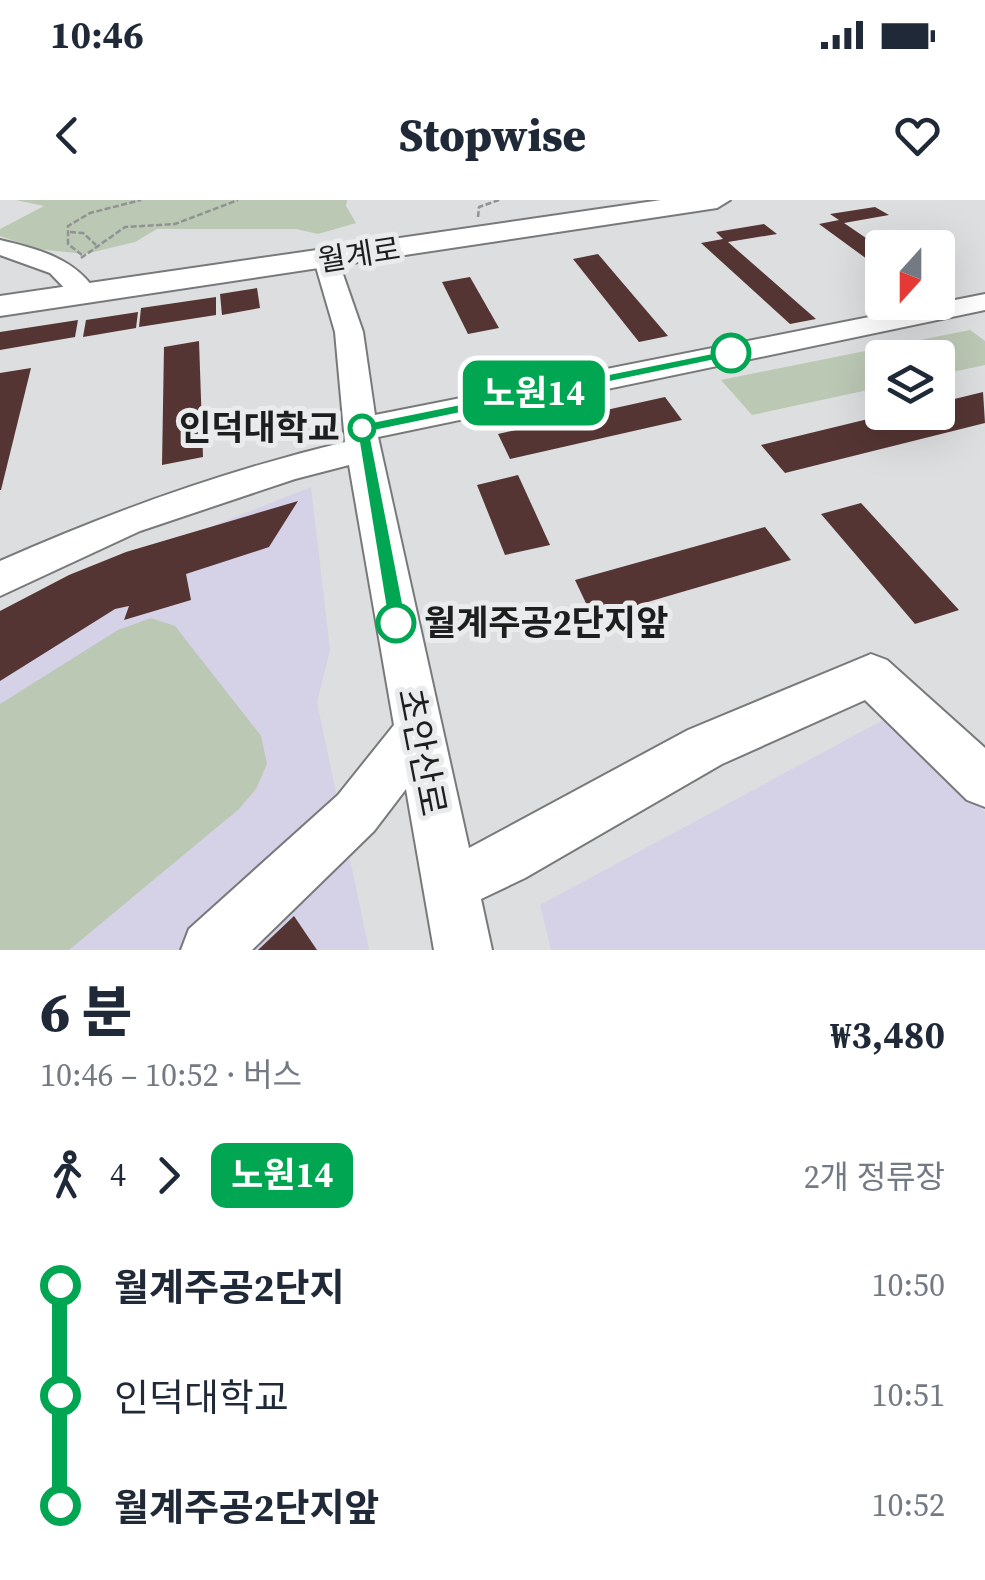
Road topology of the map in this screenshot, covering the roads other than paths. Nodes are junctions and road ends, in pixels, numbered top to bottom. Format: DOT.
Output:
graph roads {
  1 [pos="716,200"];
  2 [pos="0,247"];
  3 [pos="326,260"];
  4 [pos="43,262"];
  5 [pos="206,277"];
  6 [pos="84,293"];
  7 [pos="985,302"];
  8 [pos="7,305"];
  9 [pos="362,439"];
  10 [pos="0,579"];
  11 [pos="417,734"];
  12 [pos="985,782"];
  13 [pos="448,884"];
  14 [pos="210,950"];
  15 [pos="463,950"];
  1 -- 3 [label="main road, 월계로"];
  2 -- 4 [label="street"];
  3 -- 5 [label="main road, 월계로"];
  3 -- 9 [label="street, 초안산로"];
  4 -- 5 [label="main road"];
  4 -- 6 [label="street"];
  4 -- 8 [label="main road"];
  5 -- 6 [label="main road, 월계로"];
  6 -- 8 [label="main road, 월계로"];
  7 -- 9 [label="street"];
  9 -- 10 [label="street"];
  9 -- 11 [label="street, 초안산로"];
  11 -- 13 [label="street, 초안산로"];
  11 -- 14 [label="street"];
  12 -- 13 [label="street"];
  13 -- 15 [label="street, 초안산로"];
}
